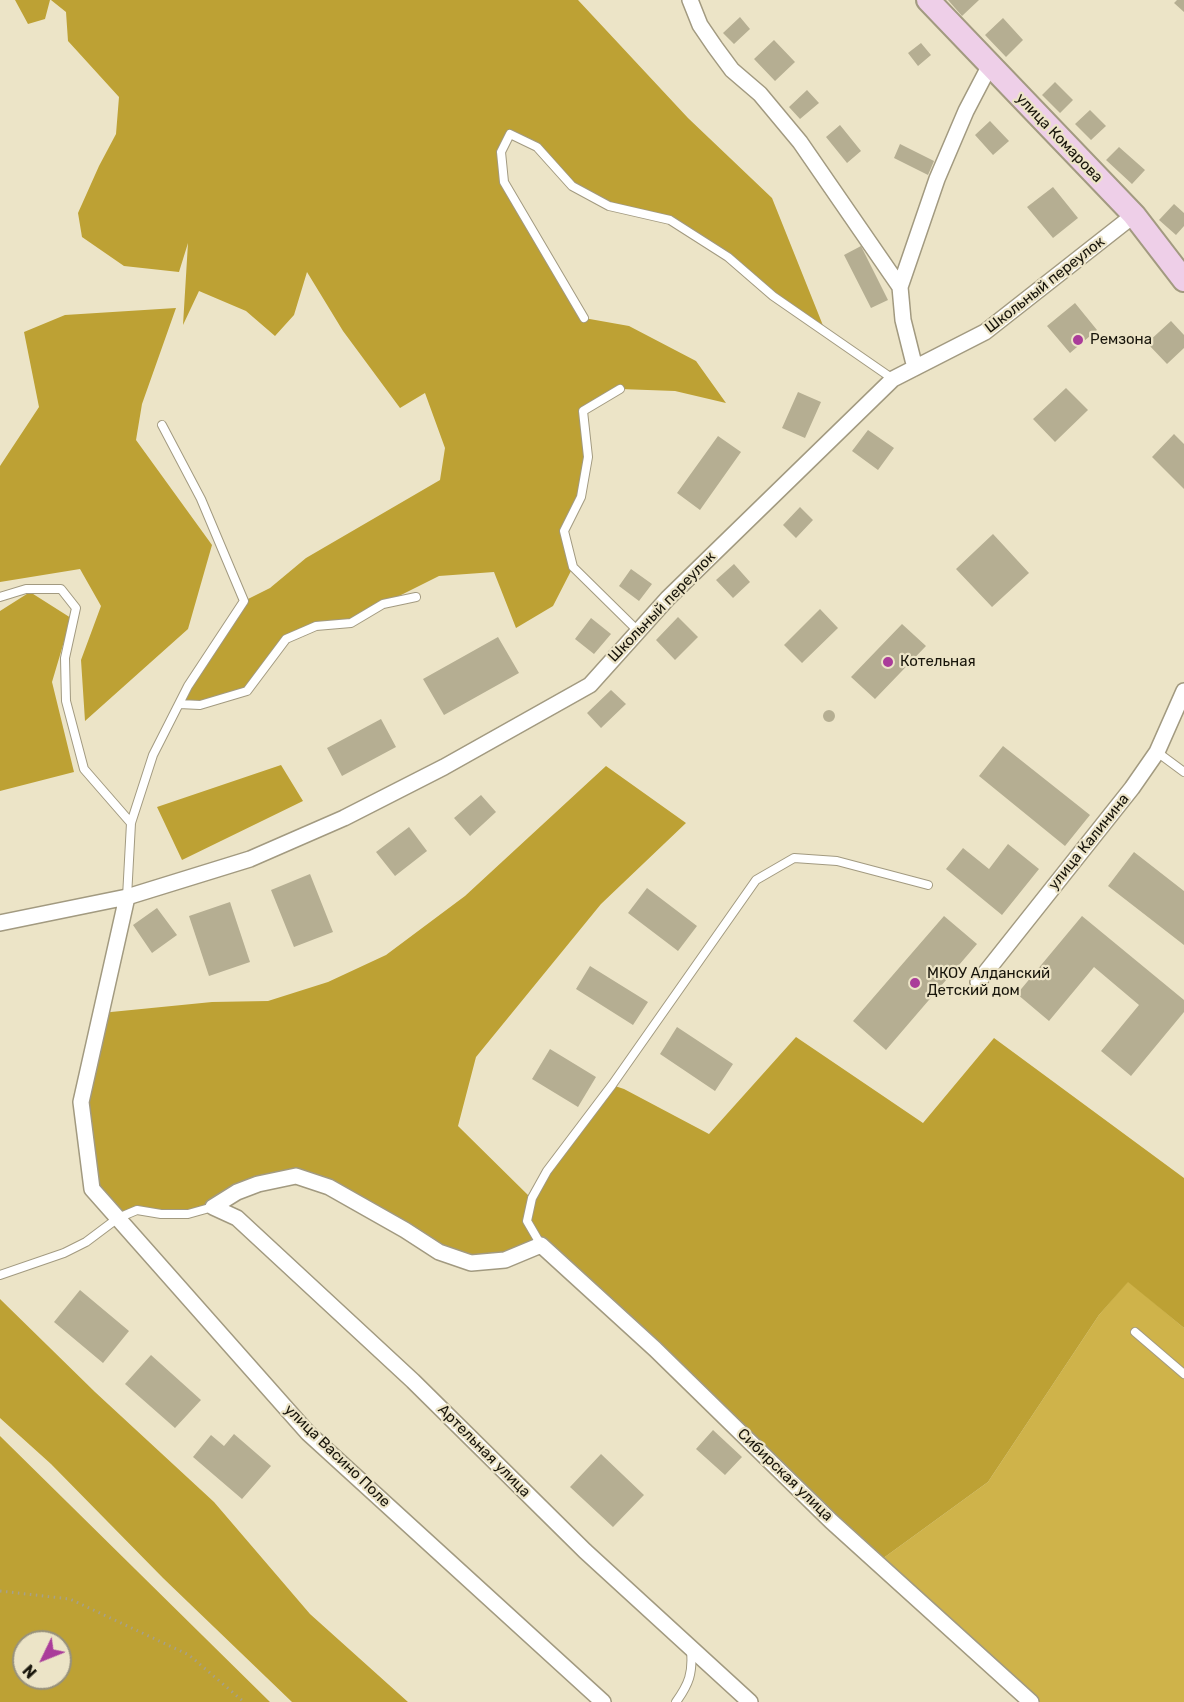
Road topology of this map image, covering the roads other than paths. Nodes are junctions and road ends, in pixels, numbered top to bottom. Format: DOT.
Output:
graph roads {
  1 [pos="690,0"];
  2 [pos="928,0"];
  3 [pos="990,65"];
  4 [pos="1134,216"];
  5 [pos="1184,280"];
  6 [pos="900,287"];
  7 [pos="584,318"];
  8 [pos="915,368"];
  9 [pos="893,379"];
  10 [pos="620,389"];
  11 [pos="162,425"];
  12 [pos="0,597"];
  13 [pos="416,597"];
  14 [pos="638,632"];
  15 [pos="1184,692"];
  16 [pos="179,704"];
  17 [pos="1157,752"];
  18 [pos="1184,772"];
  19 [pos="131,823"];
  20 [pos="928,885"];
  21 [pos="127,897"];
  22 [pos="0,923"];
  23 [pos="978,982"];
  24 [pos="213,1207"];
  25 [pos="118,1218"];
  26 [pos="541,1245"];
  27 [pos="0,1275"];
  28 [pos="1135,1332"];
  29 [pos="1184,1374"];
  30 [pos="691,1649"];
  31 [pos="603,1702"];
  32 [pos="676,1702"];
  33 [pos="750,1702"];
  34 [pos="1032,1702"];
  1 -- 6 [label="street"];
  2 -- 3 [label="street, улица Комарова"];
  3 -- 4 [label="street, улица Комарова"];
  3 -- 6 [label="street"];
  4 -- 5 [label="street, улица Комарова"];
  4 -- 8 [label="street, Школьный переулок"];
  6 -- 8 [label="street"];
  7 -- 9 [label="lane"];
  8 -- 9 [label="street, Школьный переулок"];
  9 -- 14 [label="street, Школьный переулок"];
  10 -- 14 [label="lane"];
  11 -- 16 [label="lane"];
  12 -- 19 [label="lane"];
  13 -- 16 [label="lane"];
  14 -- 21 [label="street, Школьный переулок"];
  15 -- 17 [label="street, улица Калинина"];
  16 -- 19 [label="lane"];
  17 -- 18 [label="lane"];
  17 -- 23 [label="street, улица Калинина"];
  19 -- 21 [label="lane"];
  20 -- 26 [label="lane"];
  21 -- 22 [label="street, Школьный переулок"];
  21 -- 25 [label="street, улица Васино Поле"];
  24 -- 25 [label="lane"];
  24 -- 26 [label="street"];
  24 -- 30 [label="street, Артельная улица"];
  25 -- 27 [label="lane"];
  25 -- 31 [label="street, улица Васино Поле"];
  26 -- 34 [label="street, Сибирская улица"];
  28 -- 29 [label="lane"];
  30 -- 32 [label="lane"];
  30 -- 33 [label="street, Артельная улица"];
}
